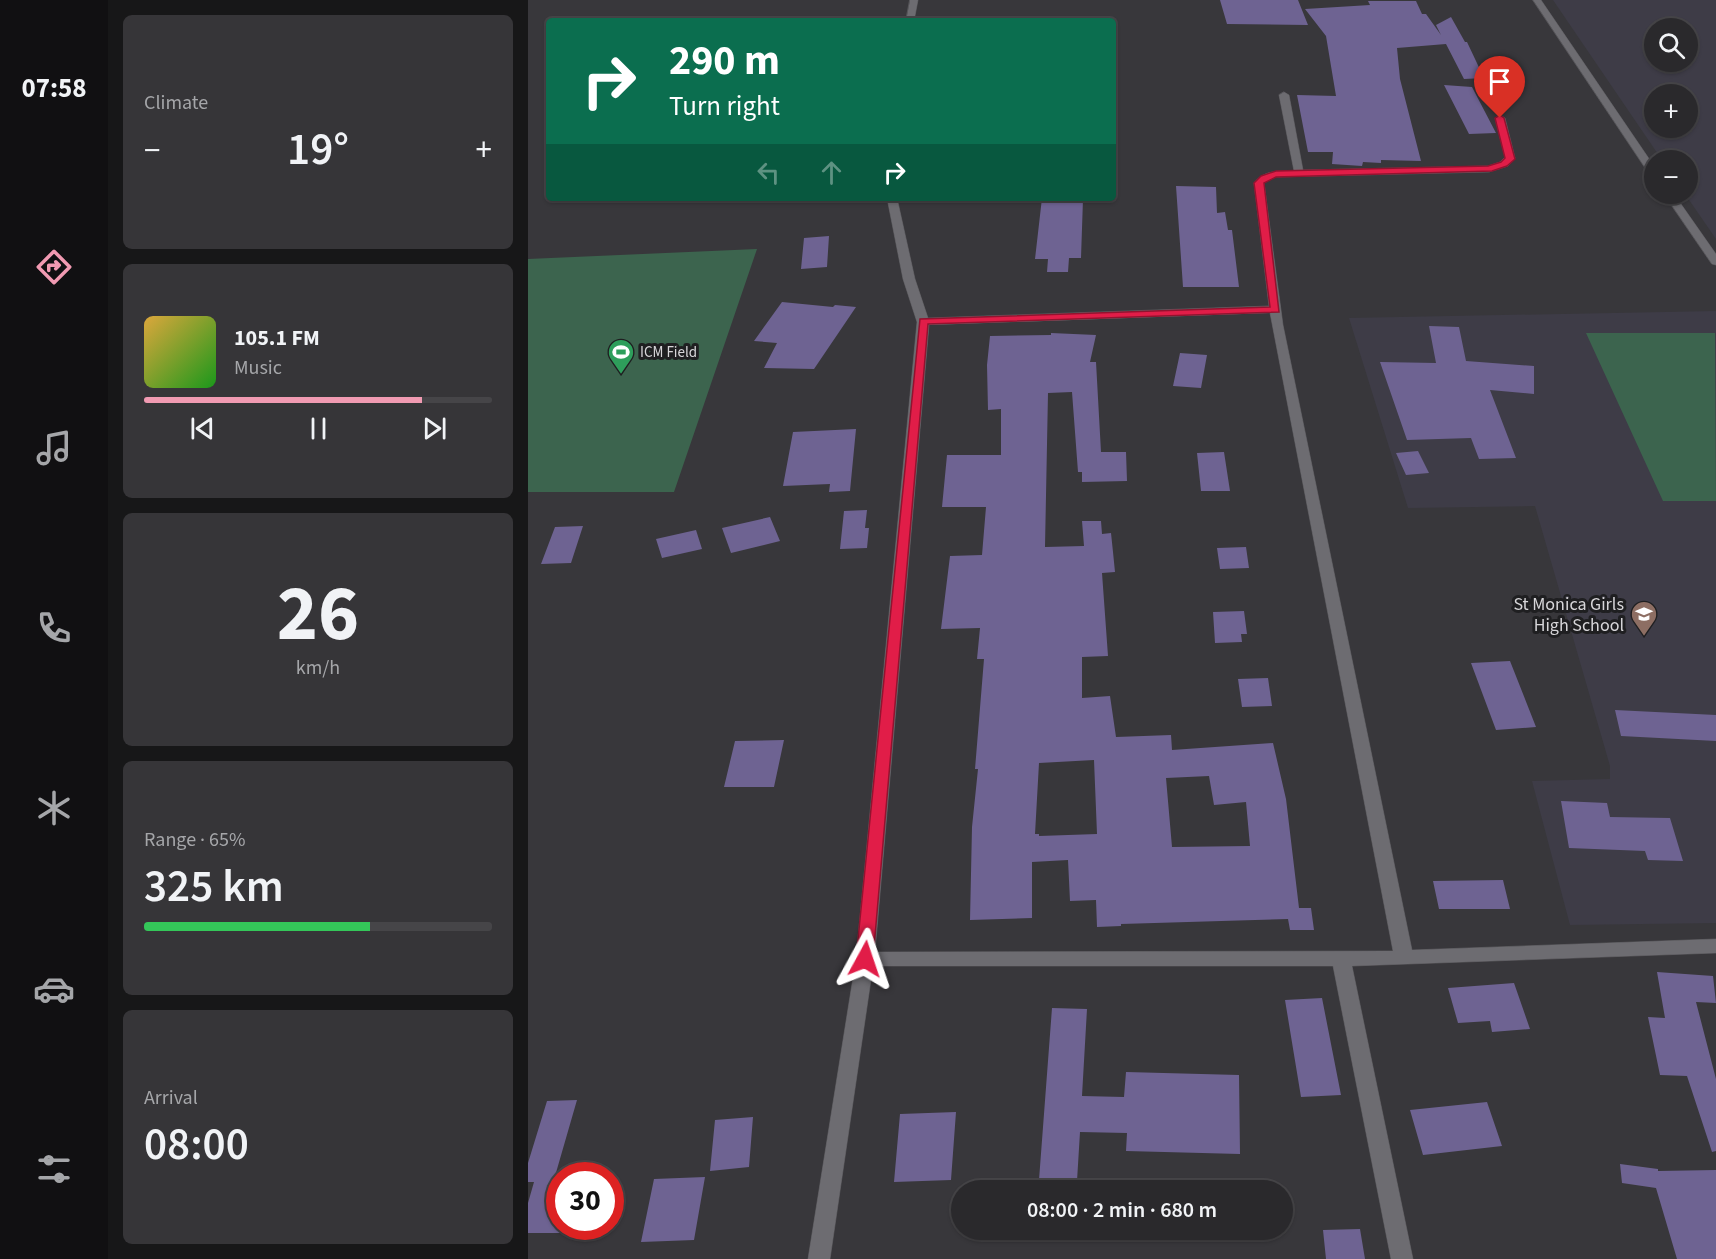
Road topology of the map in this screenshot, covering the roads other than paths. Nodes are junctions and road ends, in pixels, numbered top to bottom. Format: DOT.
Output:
graph roads {
  1 [pos="914,0"];
  2 [pos="1537,0"];
  3 [pos="911,18"];
  4 [pos="1284,95"];
  5 [pos="1500,118"];
  6 [pos="1644,158"];
  7 [pos="1299,173"];
  8 [pos="892,201"];
  9 [pos="1676,204"];
  10 [pos="1716,262"];
  11 [pos="1275,309"];
  12 [pos="923,321"];
  13 [pos="1716,946"];
  14 [pos="1341,958"];
  15 [pos="1404,958"];
  16 [pos="865,959"];
  17 [pos="819,1259"];
  18 [pos="1402,1259"];
  1 -- 3 [label="street"];
  2 -- 6 [label="street"];
  4 -- 7 [label="street"];
  5 -- 7 [label="street"];
  7 -- 11 [label="street"];
  8 -- 12 [label="street"];
  9 -- 10 [label="street"];
  11 -- 12 [label="street"];
  11 -- 15 [label="street"];
  12 -- 16 [label="street"];
  13 -- 15 [label="street"];
  14 -- 15 [label="street"];
  14 -- 16 [label="street"];
  14 -- 18 [label="street"];
  16 -- 17 [label="street"];
}
